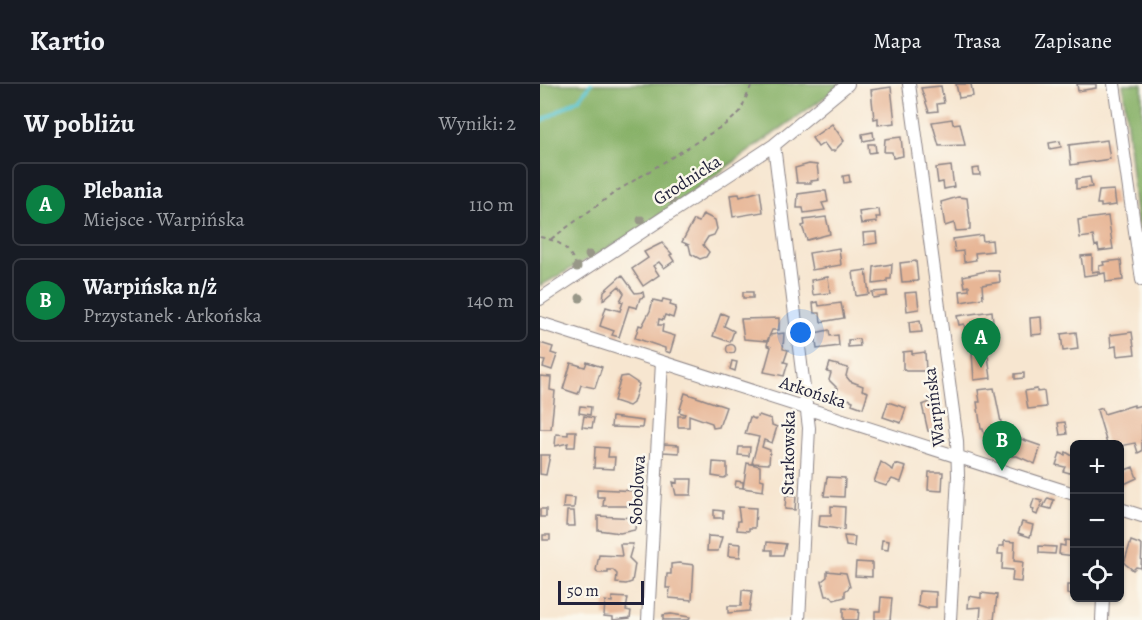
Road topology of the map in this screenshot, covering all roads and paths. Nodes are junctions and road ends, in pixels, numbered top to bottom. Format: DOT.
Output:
graph roads {
  1 [pos="752,84"];
  2 [pos="848,84"];
  3 [pos="909,84"];
  4 [pos="1114,84"];
  5 [pos="774,145"];
  6 [pos="540,237"];
  7 [pos="551,239"];
  8 [pos="579,274"];
  9 [pos="1142,280"];
  10 [pos="540,299"];
  11 [pos="540,323"];
  12 [pos="662,362"];
  13 [pos="808,409"];
  14 [pos="957,458"];
  15 [pos="1070,493"];
  16 [pos="1124,511"];
  17 [pos="1142,516"];
  18 [pos="1103,602"];
  19 [pos="648,620"];
  20 [pos="799,620"];
  21 [pos="950,620"];
  22 [pos="1102,620"];
  1 -- 7 [label="path"];
  2 -- 5 [label="street, Grodnicka"];
  3 -- 14 [label="street, Warpińska"];
  4 -- 9 [label="street"];
  5 -- 8 [label="street, Grodnicka"];
  5 -- 13 [label="street, Starkowska"];
  6 -- 7 [label="path"];
  7 -- 8 [label="path"];
  8 -- 10 [label="street, Grodnicka"];
  11 -- 12 [label="street, Arkońska"];
  12 -- 13 [label="street, Arkońska"];
  12 -- 19 [label="street, Sobolowa"];
  13 -- 14 [label="street, Arkońska"];
  13 -- 20 [label="street, Starkowska"];
  14 -- 15 [label="street, Arkońska"];
  14 -- 21 [label="street, Warpińska"];
  16 -- 17 [label="street"];
  18 -- 22 [label="street"];
}
